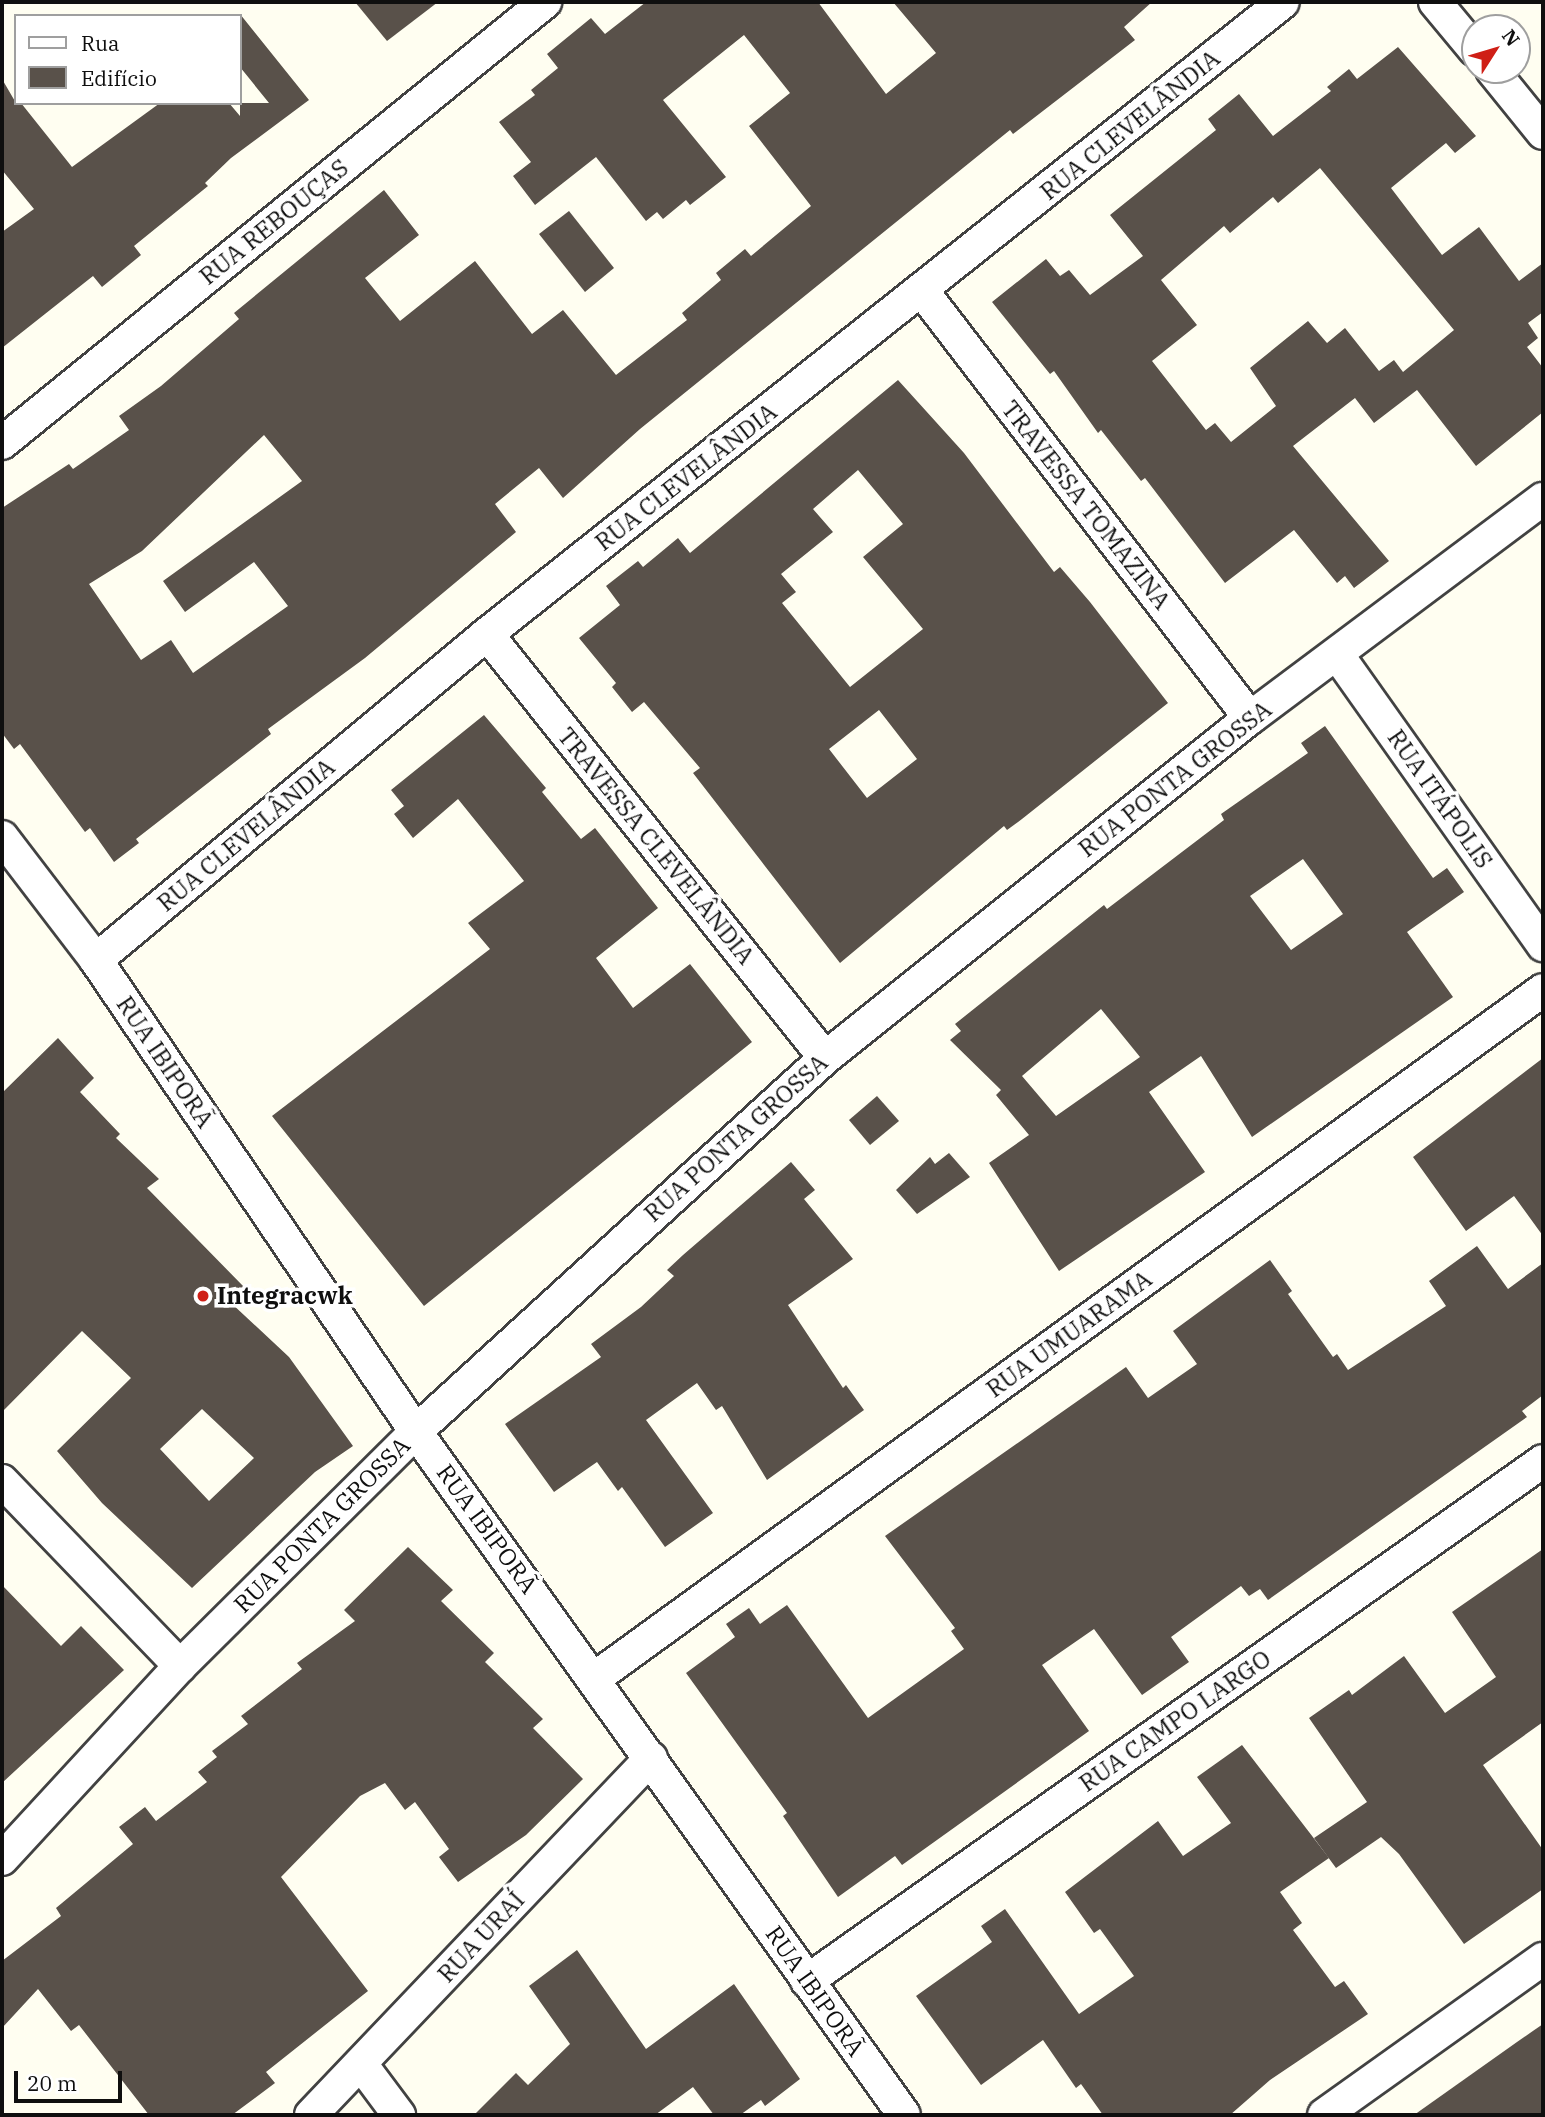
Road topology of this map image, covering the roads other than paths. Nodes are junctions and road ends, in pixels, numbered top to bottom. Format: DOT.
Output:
graph roads {
  1 [pos="545,2"];
  2 [pos="1283,2"];
  3 [pos="1435,2"];
  4 [pos="1461,33"];
  5 [pos="1503,84"];
  6 [pos="1543,133"];
  7 [pos="923,292"];
  8 [pos="2,443"];
  9 [pos="1543,499"];
  10 [pos="487,634"];
  11 [pos="1336,654"];
  12 [pos="1250,718"];
  13 [pos="5,848"];
  14 [pos="1543,944"];
  15 [pos="96,960"];
  16 [pos="1543,990"];
  17 [pos="825,1058"];
  18 [pos="416,1432"];
  19 [pos="1543,1461"];
  20 [pos="2,1481"];
  21 [pos="180,1666"];
  22 [pos="596,1678"];
  23 [pos="651,1758"];
  24 [pos="2,1859"];
  25 [pos="1543,1959"];
  26 [pos="807,1980"];
  27 [pos="361,2064"];
  28 [pos="311,2115"];
  29 [pos="399,2115"];
  30 [pos="904,2115"];
  31 [pos="1324,2115"];
  1 -- 8 [label="street, RUA REBOUÇAS"];
  2 -- 7 [label="street, RUA CLEVELÂNDIA"];
  3 -- 4 [label="street"];
  5 -- 6 [label="street"];
  7 -- 10 [label="street, RUA CLEVELÂNDIA"];
  7 -- 12 [label="street, TRAVESSA TOMAZINA"];
  9 -- 11 [label="street, RUA PONTA GROSSA"];
  10 -- 15 [label="street, RUA CLEVELÂNDIA"];
  10 -- 17 [label="street, TRAVESSA CLEVELÂNDIA"];
  11 -- 12 [label="street, RUA PONTA GROSSA"];
  11 -- 14 [label="street, RUA ITÁPOLIS"];
  12 -- 17 [label="street, RUA PONTA GROSSA"];
  13 -- 15 [label="street, RUA IBIPORÃ"];
  15 -- 18 [label="street, RUA IBIPORÃ"];
  16 -- 22 [label="street, RUA UMUARAMA"];
  17 -- 18 [label="street, RUA PONTA GROSSA"];
  18 -- 21 [label="street, RUA PONTA GROSSA"];
  18 -- 22 [label="street, RUA IBIPORÃ"];
  19 -- 26 [label="street, RUA CAMPO LARGO"];
  20 -- 21 [label="street"];
  21 -- 24 [label="street, RUA PONTA GROSSA"];
  22 -- 23 [label="street, RUA IBIPORÃ"];
  23 -- 26 [label="street, RUA IBIPORÃ"];
  23 -- 27 [label="street, RUA URAÍ"];
  25 -- 31 [label="street"];
  26 -- 30 [label="street, RUA IBIPORÃ"];
  27 -- 28 [label="street, RUA URAÍ"];
  27 -- 29 [label="street"];
}
